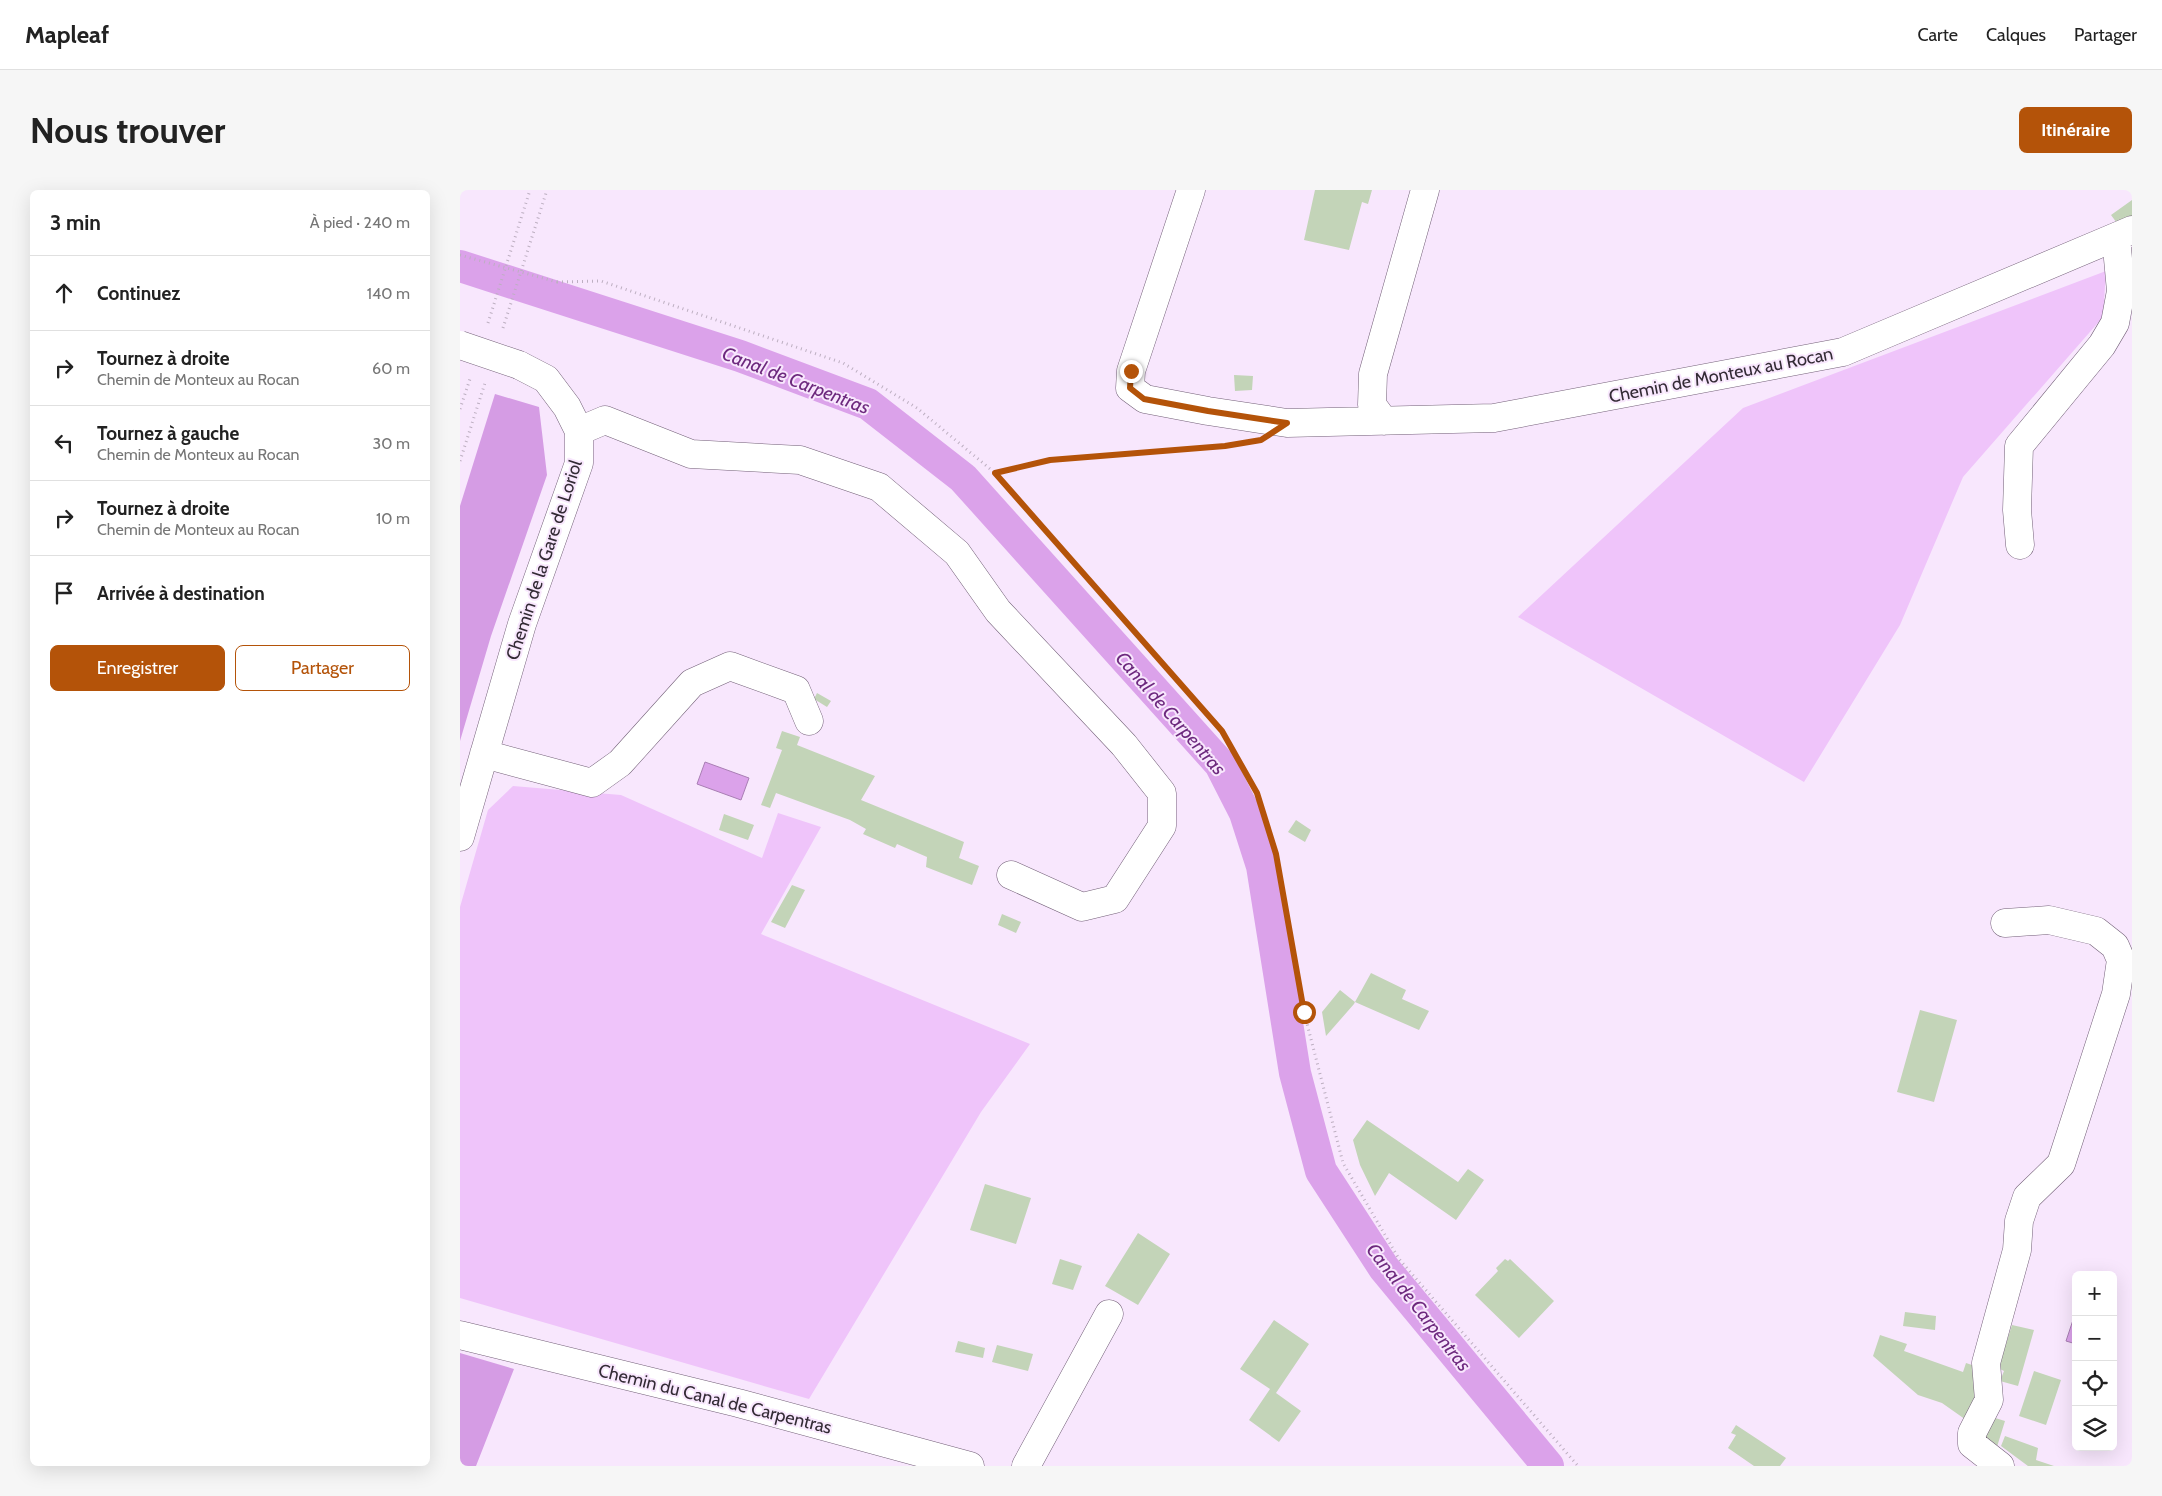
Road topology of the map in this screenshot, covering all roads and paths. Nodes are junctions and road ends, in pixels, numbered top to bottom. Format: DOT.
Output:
graph roads {
  1 [pos="530,190"];
  2 [pos="1191,190"];
  3 [pos="1425,190"];
  4 [pos="2124,234"];
  5 [pos="460,255"];
  6 [pos="487,325"];
  7 [pos="460,345"];
  8 [pos="472,372"];
  9 [pos="460,409"];
  10 [pos="1384,421"];
  11 [pos="579,431"];
  12 [pos="1234,444"];
  13 [pos="995,473"];
  14 [pos="2020,546"];
  15 [pos="809,721"];
  16 [pos="484,754"];
  17 [pos="460,837"];
  18 [pos="1011,875"];
  19 [pos="2005,923"];
  20 [pos="1108,1314"];
  21 [pos="460,1335"];
  22 [pos="970,1466"];
  23 [pos="1026,1466"];
  24 [pos="1578,1466"];
  25 [pos="2000,1466"];
  1 -- 6 [label="path"];
  2 -- 10 [label="street, Chemin de Monteux au Rocan"];
  3 -- 10 [label="street"];
  4 -- 10 [label="street, Chemin de Monteux au Rocan"];
  4 -- 14 [label="street"];
  5 -- 13 [label="path, bridge"];
  7 -- 11 [label="street, Chemin de la Gare de Loriol, bridge"];
  8 -- 9 [label="path"];
  11 -- 16 [label="street, Chemin de la Gare de Loriol"];
  11 -- 18 [label="street"];
  12 -- 13 [label="path"];
  13 -- 24 [label="path"];
  15 -- 16 [label="street"];
  16 -- 17 [label="street, Chemin de la Gare de Loriol"];
  19 -- 25 [label="street"];
  20 -- 23 [label="street"];
  21 -- 22 [label="street, Chemin du Canal de Carpentras"];
}
